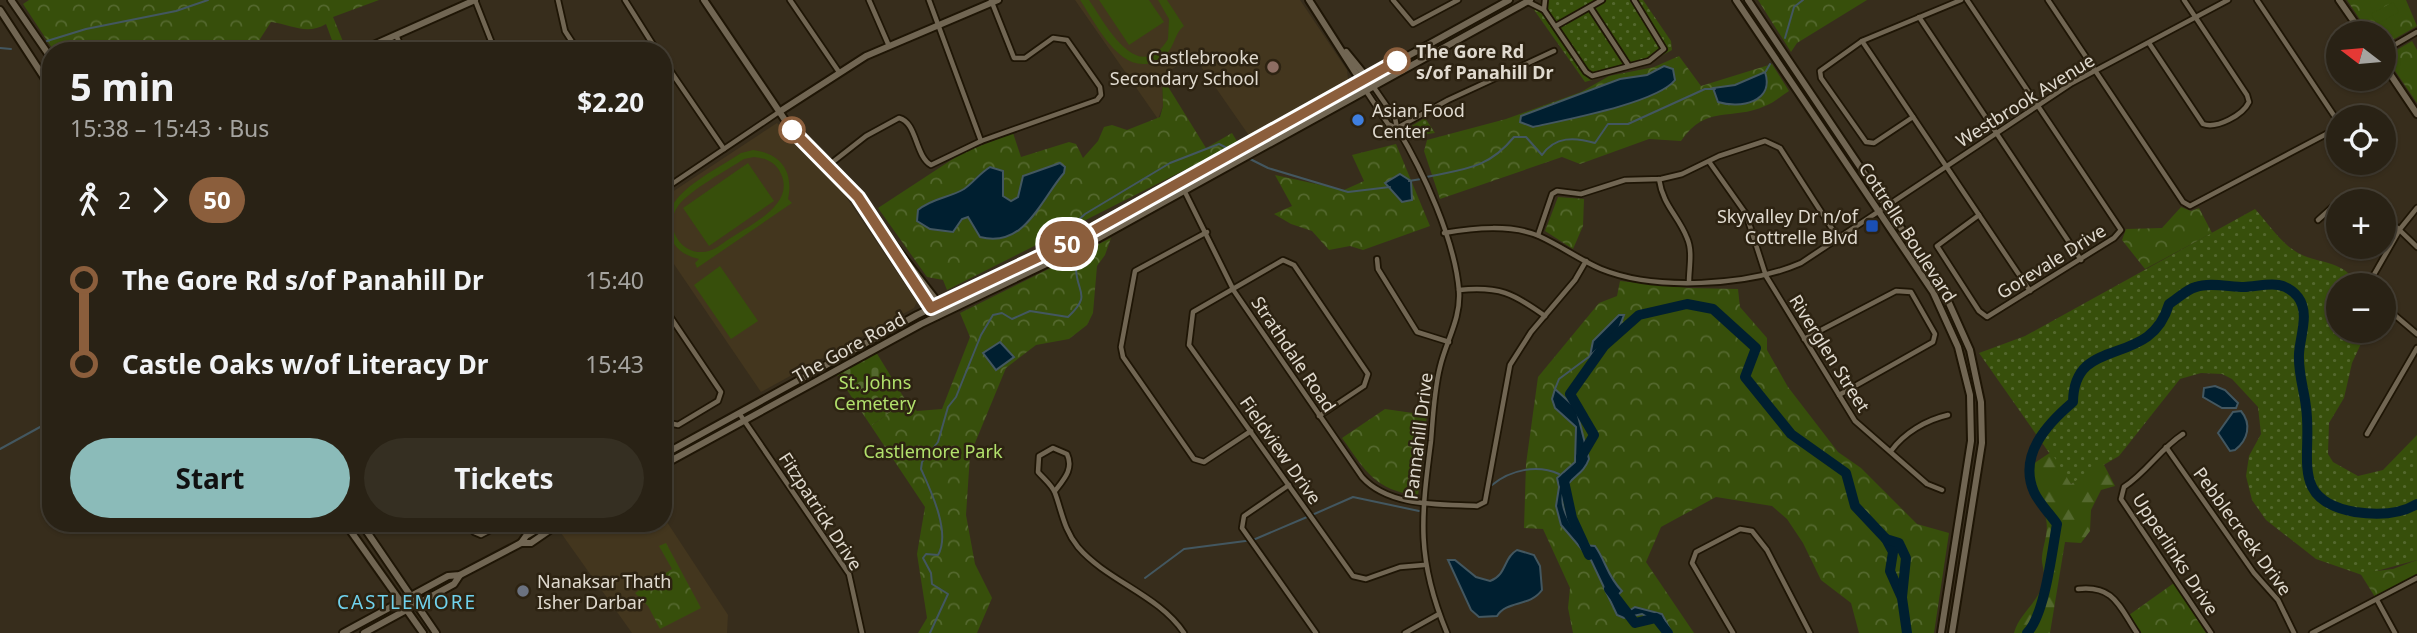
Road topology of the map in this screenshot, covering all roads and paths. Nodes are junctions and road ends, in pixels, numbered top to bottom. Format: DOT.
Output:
graph roads {
  1 [pos="11,0"];
  2 [pos="475,0"];
  3 [pos="558,0"];
  4 [pos="625,0"];
  5 [pos="704,0"];
  6 [pos="790,0"];
  7 [pos="869,0"];
  8 [pos="929,0"];
  9 [pos="1309,0"];
  10 [pos="1393,0"];
  11 [pos="1458,0"];
  12 [pos="1508,0"];
  13 [pos="1545,0"];
  14 [pos="1602,0"];
  15 [pos="1634,0"];
  16 [pos="1736,0"];
  17 [pos="1748,0"];
  18 [pos="1961,0"];
  19 [pos="1967,0"];
  20 [pos="2048,0"];
  21 [pos="2184,0"];
  22 [pos="2228,0"];
  23 [pos="2257,0"];
  24 [pos="2339,0"];
  25 [pos="994,1"];
  26 [pos="1529,1"];
  27 [pos="1590,7"];
  28 [pos="1544,9"];
  29 [pos="0,10"];
  30 [pos="1919,17"];
  31 [pos="2195,18"];
  32 [pos="2354,21"];
  33 [pos="939,26"];
  34 [pos="1556,26"];
  35 [pos="1450,31"];
  36 [pos="2417,32"];
  37 [pos="396,35"];
  38 [pos="1455,40"];
  39 [pos="1862,41"];
  40 [pos="380,42"];
  41 [pos="399,42"];
  42 [pos="491,42"];
  43 [pos="572,42"];
  44 [pos="651,42"];
  45 [pos="2149,43"];
  46 [pos="2396,44"];
  47 [pos="42,45"];
  48 [pos="889,46"];
  49 [pos="1554,51"];
  50 [pos="1628,65"];
  51 [pos="2095,71"];
  52 [pos="839,72"];
  53 [pos="672,73"];
  54 [pos="42,74"];
  55 [pos="1364,80"];
  56 [pos="2396,83"];
  57 [pos="1370,88"];
  58 [pos="2040,105"];
  59 [pos="779,112"];
  60 [pos="2417,114"];
  61 [pos="1913,117"];
  62 [pos="1396,128"];
  63 [pos="1996,134"];
  64 [pos="981,141"];
  65 [pos="724,149"];
  66 [pos="1710,163"];
  67 [pos="829,165"];
  68 [pos="1947,167"];
  69 [pos="1659,179"];
  70 [pos="1180,182"];
  71 [pos="672,185"];
  72 [pos="1185,191"];
  73 [pos="1888,207"];
  74 [pos="2417,208"];
  75 [pos="1879,212"];
  76 [pos="2326,213"];
  77 [pos="1979,215"];
  78 [pos="2318,220"];
  79 [pos="2396,226"];
  80 [pos="2400,229"];
  81 [pos="1206,232"];
  82 [pos="1444,233"];
  83 [pos="1538,235"];
  84 [pos="887,236"];
  85 [pos="1838,238"];
  86 [pos="2417,247"];
  87 [pos="1377,259"];
  88 [pos="2081,260"];
  89 [pos="1586,261"];
  90 [pos="2375,273"];
  91 [pos="1766,276"];
  92 [pos="1689,282"];
  93 [pos="1234,290"];
  94 [pos="1459,290"];
  95 [pos="2030,291"];
  96 [pos="940,304"];
  97 [pos="931,308"];
  98 [pos="946,312"];
  99 [pos="937,316"];
  100 [pos="1545,316"];
  101 [pos="2396,316"];
  102 [pos="672,319"];
  103 [pos="2417,334"];
  104 [pos="1804,339"];
  105 [pos="1449,342"];
  106 [pos="2417,348"];
  107 [pos="1839,396"];
  108 [pos="738,413"];
  109 [pos="1948,415"];
  110 [pos="1319,416"];
  111 [pos="744,421"];
  112 [pos="672,424"];
  113 [pos="1251,431"];
  114 [pos="2183,434"];
  115 [pos="2367,434"];
  116 [pos="2166,447"];
  117 [pos="672,450"];
  118 [pos="1891,451"];
  119 [pos="672,460"];
  120 [pos="1289,485"];
  121 [pos="1942,490"];
  122 [pos="1055,491"];
  123 [pos="1423,501"];
  124 [pos="351,532"];
  125 [pos="367,532"];
  126 [pos="533,532"];
  127 [pos="547,532"];
  128 [pos="521,543"];
  129 [pos="1424,565"];
  130 [pos="460,575"];
  131 [pos="2417,578"];
  132 [pos="2078,589"];
  133 [pos="410,596"];
  134 [pos="2377,600"];
  135 [pos="400,601"];
  136 [pos="416,605"];
  137 [pos="407,610"];
  138 [pos="1439,614"];
  139 [pos="1942,631"];
  140 [pos="343,633"];
  141 [pos="364,633"];
  142 [pos="423,633"];
  143 [pos="436,633"];
  144 [pos="862,633"];
  145 [pos="1184,633"];
  146 [pos="1316,633"];
  147 [pos="1405,633"];
  148 [pos="1447,633"];
  149 [pos="1732,633"];
  150 [pos="1811,633"];
  151 [pos="1952,633"];
  152 [pos="2137,633"];
  153 [pos="2211,633"];
  154 [pos="2294,633"];
  155 [pos="2312,633"];
  156 [pos="2395,633"];
  1 -- 47 [label="main road"];
  2 -- 37 [label="main road"];
  2 -- 42 [label="street"];
  3 -- 43 [label="street"];
  4 -- 44 [label="street"];
  5 -- 59 [label="main road"];
  6 -- 52 [label="street"];
  7 -- 48 [label="street"];
  8 -- 33 [label="street"];
  9 -- 55 [label="main road"];
  10 -- 11 [label="street"];
  12 -- 35 [label="main road, The Gore Road"];
  13 -- 28 [label="street"];
  14 -- 27 [label="street"];
  15 -- 50 [label="street"];
  16 -- 75 [label="main road, Cottrelle Boulevard"];
  17 -- 73 [label="main road, Cottrelle Boulevard"];
  18 -- 30 [label="street"];
  19 -- 58 [label="street, Gorevale Drive"];
  20 -- 51 [label="street"];
  21 -- 31 [label="street"];
  22 -- 31 [label="street, Westbrook Avenue"];
  23 -- 51 [label="street"];
  24 -- 32 [label="main road"];
  25 -- 33 [label="main road"];
  25 -- 64 [label="street"];
  26 -- 28 [label="street"];
  26 -- 38 [label="main road, The Gore Road"];
  27 -- 34 [label="street"];
  27 -- 50 [label="street"];
  28 -- 34 [label="street"];
  29 -- 54 [label="main road"];
  30 -- 39 [label="street"];
  30 -- 63 [label="street"];
  31 -- 45 [label="street, Westbrook Avenue"];
  31 -- 45 [label="street"];
  33 -- 48 [label="main road"];
  33 -- 64 [label="street"];
  34 -- 50 [label="street"];
  35 -- 38 [label="main road"];
  35 -- 55 [label="main road, The Gore Road"];
  36 -- 46 [label="street"];
  37 -- 40 [label="main road"];
  37 -- 41 [label="street"];
  38 -- 57 [label="main road, The Gore Road"];
  39 -- 61 [label="street"];
  39 -- 61 [label="street"];
  45 -- 51 [label="street, Westbrook Avenue"];
  48 -- 52 [label="main road"];
  49 -- 62 [label="street"];
  51 -- 58 [label="street, Westbrook Avenue"];
  52 -- 59 [label="main road"];
  53 -- 65 [label="street"];
  55 -- 57 [label="main road"];
  55 -- 70 [label="main road, The Gore Road"];
  56 -- 60 [label="main road"];
  57 -- 62 [label="street, Pannahill Drive"];
  57 -- 62 [label="street, Pannahill Drive"];
  57 -- 72 [label="main road, The Gore Road"];
  58 -- 63 [label="street, Westbrook Avenue"];
  58 -- 88 [label="street, Gorevale Drive"];
  59 -- 65 [label="street"];
  59 -- 67 [label="main road"];
  61 -- 68 [label="street"];
  62 -- 82 [label="street, Pannahill Drive"];
  63 -- 68 [label="street, Westbrook Avenue"];
  63 -- 88 [label="street"];
  64 -- 67 [label="street"];
  65 -- 71 [label="street"];
  66 -- 69 [label="street"];
  66 -- 85 [label="street"];
  66 -- 91 [label="street, Riverglen Street"];
  67 -- 84 [label="main road"];
  68 -- 73 [label="street, Westbrook Avenue"];
  68 -- 77 [label="street"];
  69 -- 83 [label="street"];
  69 -- 92 [label="street"];
  70 -- 72 [label="street, Strathdale Road"];
  70 -- 96 [label="main road, The Gore Road"];
  72 -- 81 [label="street, Strathdale Road"];
  72 -- 98 [label="main road, The Gore Road"];
  73 -- 75 [label="street, Westbrook Avenue"];
  73 -- 151 [label="main road, Cottrelle Boulevard"];
  74 -- 80 [label="street"];
  75 -- 85 [label="street, Westbrook Avenue"];
  75 -- 139 [label="main road, Cottrelle Boulevard"];
  76 -- 78 [label="street"];
  77 -- 95 [label="street"];
  77 -- 95 [label="street, Gorevale Drive"];
  79 -- 80 [label="street"];
  80 -- 86 [label="street"];
  80 -- 90 [label="street"];
  81 -- 93 [label="street, Strathdale Road"];
  81 -- 113 [label="street"];
  82 -- 83 [label="street"];
  82 -- 94 [label="street, Pannahill Drive"];
  83 -- 89 [label="street, Westbrook Avenue"];
  84 -- 96 [label="main road"];
  84 -- 97 [label="main road"];
  85 -- 91 [label="street, Westbrook Avenue"];
  87 -- 105 [label="street"];
  88 -- 95 [label="street, Gorevale Drive"];
  89 -- 92 [label="street, Westbrook Avenue"];
  89 -- 100 [label="street"];
  91 -- 92 [label="street, Westbrook Avenue"];
  91 -- 104 [label="street, Riverglen Street"];
  93 -- 110 [label="street, Strathdale Road"];
  93 -- 110 [label="street"];
  93 -- 113 [label="street, Fieldview Drive"];
  94 -- 100 [label="street"];
  94 -- 105 [label="street, Pannahill Drive"];
  96 -- 97 [label="main road, The Gore Road"];
  96 -- 98 [label="main road"];
  97 -- 99 [label="main road"];
  97 -- 108 [label="main road, The Gore Road"];
  98 -- 99 [label="main road, The Gore Road"];
  99 -- 111 [label="main road, The Gore Road"];
  100 -- 123 [label="street, Strathdale Road"];
  101 -- 103 [label="street"];
  102 -- 112 [label="street"];
  104 -- 107 [label="street, Riverglen Street"];
  104 -- 107 [label="street"];
  105 -- 123 [label="street, Pannahill Drive"];
  106 -- 115 [label="street"];
  107 -- 118 [label="street, Riverglen Street"];
  108 -- 111 [label="street, Fitzpatrick Drive"];
  108 -- 117 [label="main road, The Gore Road"];
  109 -- 118 [label="street"];
  110 -- 123 [label="street, Strathdale Road"];
  111 -- 119 [label="main road, The Gore Road"];
  111 -- 144 [label="street, Fitzpatrick Drive"];
  113 -- 120 [label="street, Fieldview Drive"];
  114 -- 116 [label="street, Upperlinks Drive"];
  116 -- 153 [label="street, Upperlinks Drive"];
  116 -- 154 [label="street, Pebblecreek Drive"];
  118 -- 121 [label="street, Riverglen Street"];
  120 -- 129 [label="street, Fieldview Drive"];
  120 -- 146 [label="street"];
  122 -- 122 [label="street"];
  122 -- 145 [label="street"];
  123 -- 129 [label="street, Pannahill Drive"];
  124 -- 135 [label="main road"];
  125 -- 133 [label="main road"];
  126 -- 128 [label="main road"];
  127 -- 128 [label="main road"];
  128 -- 130 [label="main road"];
  129 -- 138 [label="street, Pannahill Drive"];
  130 -- 133 [label="main road"];
  130 -- 136 [label="main road"];
  131 -- 134 [label="street"];
  132 -- 152 [label="street"];
  133 -- 135 [label="main road"];
  133 -- 136 [label="main road"];
  134 -- 155 [label="street"];
  134 -- 156 [label="street"];
  135 -- 137 [label="main road"];
  135 -- 140 [label="main road"];
  136 -- 137 [label="main road"];
  136 -- 143 [label="main road"];
  137 -- 141 [label="main road"];
  137 -- 142 [label="main road"];
  138 -- 147 [label="street"];
  138 -- 148 [label="street, Pannahill Drive"];
  149 -- 150 [label="street"];
}
